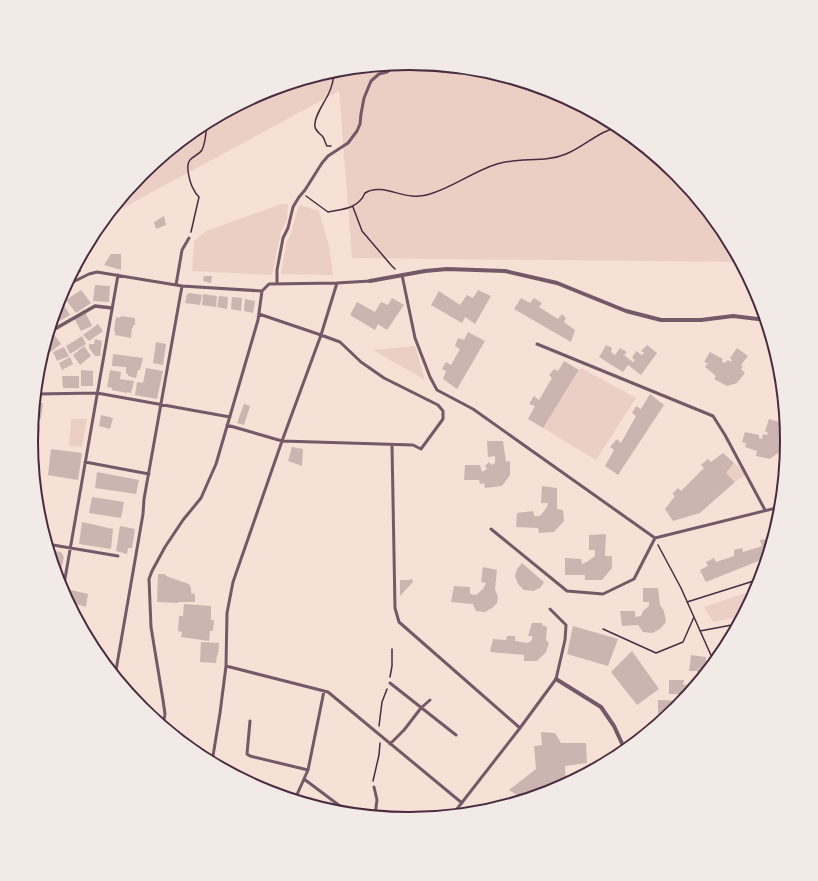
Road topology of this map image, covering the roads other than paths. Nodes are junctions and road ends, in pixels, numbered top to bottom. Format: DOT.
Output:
graph roads {
  1 [pos="390,70"];
  2 [pos="189,238"];
  3 [pos="118,275"];
  4 [pos="402,275"];
  5 [pos="73,282"];
  6 [pos="370,282"];
  7 [pos="277,284"];
  8 [pos="338,284"];
  9 [pos="176,285"];
  10 [pos="182,286"];
  11 [pos="262,291"];
  12 [pos="112,308"];
  13 [pos="259,314"];
  14 [pos="759,319"];
  15 [pos="56,328"];
  16 [pos="321,334"];
  17 [pos="537,344"];
  18 [pos="97,392"];
  19 [pos="41,394"];
  20 [pos="161,404"];
  21 [pos="230,417"];
  22 [pos="227,426"];
  23 [pos="282,441"];
  24 [pos="392,445"];
  25 [pos="85,462"];
  26 [pos="149,474"];
  27 [pos="774,508"];
  28 [pos="765,510"];
  29 [pos="491,529"];
  30 [pos="655,538"];
  31 [pos="53,545"];
  32 [pos="70,547"];
  33 [pos="118,556"];
  34 [pos="65,579"];
  35 [pos="550,609"];
  36 [pos="226,666"];
  37 [pos="116,668"];
  38 [pos="556,679"];
  39 [pos="390,683"];
  40 [pos="324,691"];
  41 [pos="430,700"];
  42 [pos="421,708"];
  43 [pos="164,719"];
  44 [pos="250,721"];
  45 [pos="520,728"];
  46 [pos="456,735"];
  47 [pos="390,744"];
  48 [pos="622,744"];
  49 [pos="213,756"];
  50 [pos="308,770"];
  51 [pos="304,779"];
  52 [pos="374,787"];
  53 [pos="297,794"];
  54 [pos="462,803"];
  55 [pos="337,804"];
  56 [pos="458,808"];
  57 [pos="376,810"];
  1 -- 7 [label="lane"];
  2 -- 9 [label="lane"];
  3 -- 5 [label="lane"];
  3 -- 9 [label="lane"];
  3 -- 12 [label="lane"];
  4 -- 6 [label="street"];
  4 -- 14 [label="street"];
  4 -- 30 [label="lane"];
  6 -- 8 [label="lane"];
  7 -- 8 [label="lane"];
  7 -- 11 [label="lane"];
  8 -- 16 [label="lane"];
  9 -- 10 [label="lane"];
  10 -- 11 [label="lane"];
  10 -- 20 [label="lane"];
  11 -- 13 [label="lane"];
  12 -- 15 [label="street"];
  12 -- 18 [label="lane"];
  13 -- 16 [label="lane"];
  13 -- 21 [label="lane"];
  16 -- 23 [label="lane"];
  16 -- 24 [label="lane"];
  17 -- 28 [label="lane"];
  18 -- 19 [label="lane"];
  18 -- 20 [label="lane"];
  18 -- 25 [label="lane"];
  20 -- 21 [label="lane"];
  20 -- 26 [label="lane"];
  21 -- 22 [label="lane"];
  22 -- 23 [label="lane"];
  22 -- 43 [label="lane"];
  23 -- 24 [label="lane"];
  23 -- 36 [label="lane"];
  24 -- 45 [label="lane"];
  25 -- 26 [label="lane"];
  25 -- 32 [label="lane"];
  26 -- 37 [label="lane"];
  27 -- 28 [label="lane"];
  28 -- 30 [label="lane"];
  29 -- 30 [label="lane"];
  31 -- 32 [label="lane"];
  32 -- 33 [label="lane"];
  32 -- 34 [label="lane"];
  35 -- 38 [label="lane"];
  36 -- 40 [label="lane"];
  36 -- 49 [label="lane"];
  38 -- 45 [label="lane"];
  38 -- 48 [label="street"];
  39 -- 42 [label="lane"];
  40 -- 47 [label="lane"];
  40 -- 50 [label="lane"];
  41 -- 42 [label="lane"];
  42 -- 46 [label="lane"];
  42 -- 47 [label="lane"];
  44 -- 50 [label="lane"];
  45 -- 54 [label="lane"];
  47 -- 54 [label="lane"];
  50 -- 51 [label="lane"];
  51 -- 53 [label="lane"];
  51 -- 55 [label="lane"];
  52 -- 57 [label="lane"];
  54 -- 56 [label="lane"];
}
